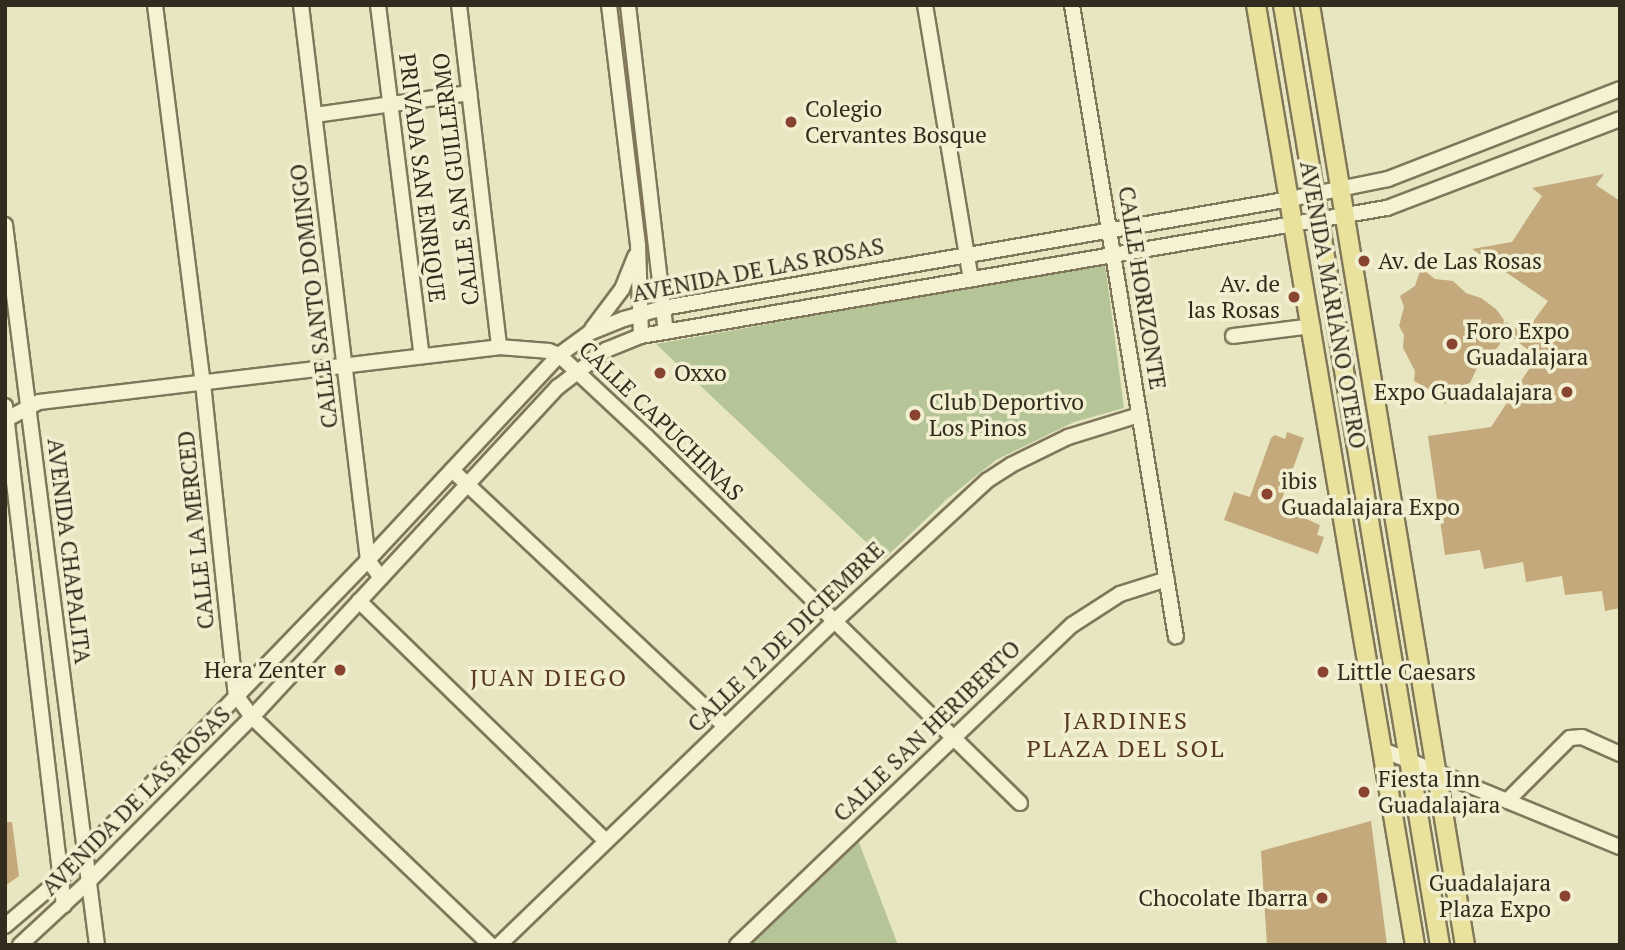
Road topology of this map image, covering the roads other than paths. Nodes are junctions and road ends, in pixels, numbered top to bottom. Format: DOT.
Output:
graph roads {
  1 [pos="155,5"];
  2 [pos="301,5"];
  3 [pos="378,5"];
  4 [pos="459,5"];
  5 [pos="608,5"];
  6 [pos="628,5"];
  7 [pos="925,5"];
  8 [pos="1072,5"];
  9 [pos="1256,5"];
  10 [pos="1283,5"];
  11 [pos="1310,5"];
  12 [pos="1620,89"];
  13 [pos="469,93"];
  14 [pos="390,104"];
  15 [pos="314,115"];
  16 [pos="1620,119"];
  17 [pos="1340,190"];
  18 [pos="1315,194"];
  19 [pos="1290,199"];
  20 [pos="1344,215"];
  21 [pos="1319,219"];
  22 [pos="1295,223"];
  23 [pos="5,225"];
  24 [pos="1109,230"];
  25 [pos="638,245"];
  26 [pos="967,254"];
  27 [pos="1113,254"];
  28 [pos="971,279"];
  29 [pos="663,308"];
  30 [pos="641,313"];
  31 [pos="1312,326"];
  32 [pos="666,332"];
  33 [pos="589,333"];
  34 [pos="1233,336"];
  35 [pos="641,337"];
  36 [pos="499,347"];
  37 [pos="559,355"];
  38 [pos="422,356"];
  39 [pos="346,364"];
  40 [pos="576,371"];
  41 [pos="203,383"];
  42 [pos="28,407"];
  43 [pos="6,415"];
  44 [pos="1139,415"];
  45 [pos="452,470"];
  46 [pos="468,485"];
  47 [pos="368,561"];
  48 [pos="382,578"];
  49 [pos="1167,579"];
  50 [pos="359,601"];
  51 [pos="835,621"];
  52 [pos="1177,637"];
  53 [pos="58,639"];
  54 [pos="35,642"];
  55 [pos="236,695"];
  56 [pos="252,717"];
  57 [pos="725,726"];
  58 [pos="954,737"];
  59 [pos="1383,750"];
  60 [pos="1620,754"];
  61 [pos="1410,761"];
  62 [pos="1435,770"];
  63 [pos="1507,801"];
  64 [pos="1020,803"];
  65 [pos="606,841"];
  66 [pos="1620,847"];
  67 [pos="84,854"];
  68 [pos="60,880"];
  69 [pos="88,882"];
  70 [pos="64,906"];
  71 [pos="5,926"];
  72 [pos="20,945"];
  73 [pos="97,945"];
  74 [pos="491,945"];
  75 [pos="499,945"];
  76 [pos="737,945"];
  77 [pos="1415,945"];
  78 [pos="1440,945"];
  79 [pos="1465,945"];
  1 -- 41 [label="street, CALLE LA MERCED"];
  2 -- 15 [label="street, CALLE SANTO DOMINGO"];
  3 -- 14 [label="street, PRIVADA SAN ENRIQUE"];
  4 -- 13 [label="street, CALLE SAN GUILLERMO"];
  5 -- 25 [label="street"];
  6 -- 29 [label="street"];
  7 -- 26 [label="street"];
  8 -- 24 [label="street, CALLE HORIZONTE"];
  9 -- 19 [label="main road, AVENIDA MARIANO OTERO"];
  10 -- 18 [label="main road, AVENIDA MARIANO OTERO"];
  11 -- 17 [label="main road, AVENIDA MARIANO OTERO"];
  12 -- 17 [label="street, AVENIDA DE LAS ROSAS"];
  13 -- 14 [label="street"];
  13 -- 36 [label="street, CALLE SAN GUILLERMO"];
  14 -- 15 [label="street"];
  14 -- 38 [label="street, PRIVADA SAN ENRIQUE"];
  15 -- 39 [label="street, CALLE SANTO DOMINGO"];
  16 -- 20 [label="street, AVENIDA DE LAS ROSAS"];
  17 -- 18 [label="street, AVENIDA DE LAS ROSAS"];
  17 -- 20 [label="main road, AVENIDA MARIANO OTERO"];
  18 -- 19 [label="street, AVENIDA DE LAS ROSAS"];
  18 -- 21 [label="main road, AVENIDA MARIANO OTERO"];
  19 -- 22 [label="main road, AVENIDA MARIANO OTERO"];
  19 -- 24 [label="street, AVENIDA DE LAS ROSAS"];
  20 -- 21 [label="street, AVENIDA DE LAS ROSAS"];
  20 -- 62 [label="main road, AVENIDA MARIANO OTERO"];
  21 -- 22 [label="street, AVENIDA DE LAS ROSAS"];
  21 -- 61 [label="main road, AVENIDA MARIANO OTERO"];
  22 -- 27 [label="street, AVENIDA DE LAS ROSAS"];
  22 -- 31 [label="main road, AVENIDA MARIANO OTERO"];
  23 -- 42 [label="street, AVENIDA CHAPALITA"];
  24 -- 26 [label="street, AVENIDA DE LAS ROSAS"];
  24 -- 27 [label="street, CALLE HORIZONTE"];
  25 -- 30 [label="street"];
  25 -- 33 [label="street"];
  26 -- 28 [label="street"];
  26 -- 29 [label="street, AVENIDA DE LAS ROSAS"];
  27 -- 28 [label="street, AVENIDA DE LAS ROSAS"];
  27 -- 44 [label="street, CALLE HORIZONTE"];
  28 -- 32 [label="street, AVENIDA DE LAS ROSAS"];
  29 -- 30 [label="street, AVENIDA DE LAS ROSAS"];
  29 -- 32 [label="street"];
  30 -- 33 [label="street, AVENIDA DE LAS ROSAS"];
  30 -- 35 [label="street"];
  31 -- 34 [label="street"];
  31 -- 59 [label="main road, AVENIDA MARIANO OTERO"];
  32 -- 35 [label="street, AVENIDA DE LAS ROSAS"];
  33 -- 37 [label="street, AVENIDA DE LAS ROSAS"];
  35 -- 40 [label="street, AVENIDA DE LAS ROSAS"];
  36 -- 37 [label="street, CALLE CAPUCHINAS"];
  36 -- 38 [label="street, CALLE CAPUCHINAS"];
  37 -- 40 [label="street, CALLE CAPUCHINAS"];
  37 -- 45 [label="street, AVENIDA DE LAS ROSAS"];
  38 -- 39 [label="street, CALLE CAPUCHINAS"];
  39 -- 41 [label="street, CALLE CAPUCHINAS"];
  39 -- 47 [label="street, CALLE SANTO DOMINGO"];
  40 -- 46 [label="street, AVENIDA DE LAS ROSAS"];
  40 -- 51 [label="street, CALLE CAPUCHINAS"];
  41 -- 42 [label="street, CALLE CAPUCHINAS"];
  41 -- 55 [label="street, CALLE LA MERCED"];
  42 -- 43 [label="street, CALLE CAPUCHINAS"];
  42 -- 53 [label="street, AVENIDA CHAPALITA"];
  43 -- 54 [label="street, AVENIDA CHAPALITA"];
  44 -- 49 [label="street, CALLE HORIZONTE"];
  44 -- 51 [label="street, CALLE 12 DE DICIEMBRE"];
  45 -- 46 [label="street"];
  45 -- 47 [label="street, AVENIDA DE LAS ROSAS"];
  46 -- 48 [label="street, AVENIDA DE LAS ROSAS"];
  46 -- 57 [label="street"];
  47 -- 48 [label="street"];
  47 -- 55 [label="street, AVENIDA DE LAS ROSAS"];
  48 -- 50 [label="street, AVENIDA DE LAS ROSAS"];
  49 -- 52 [label="street, CALLE HORIZONTE"];
  49 -- 58 [label="street, CALLE SAN HERIBERTO"];
  50 -- 56 [label="street, AVENIDA DE LAS ROSAS"];
  50 -- 65 [label="street"];
  51 -- 57 [label="street, CALLE 12 DE DICIEMBRE"];
  51 -- 58 [label="street, CALLE CAPUCHINAS"];
  53 -- 54 [label="street"];
  53 -- 67 [label="street, AVENIDA CHAPALITA"];
  54 -- 68 [label="street, AVENIDA CHAPALITA"];
  55 -- 56 [label="street, CALLE LA MERCED"];
  55 -- 67 [label="street, AVENIDA DE LAS ROSAS"];
  56 -- 69 [label="street, AVENIDA DE LAS ROSAS"];
  56 -- 74 [label="street, CALLE LA MERCED"];
  57 -- 65 [label="street, CALLE 12 DE DICIEMBRE"];
  58 -- 64 [label="street, CALLE CAPUCHINAS"];
  58 -- 76 [label="street, CALLE SAN HERIBERTO"];
  59 -- 61 [label="street"];
  59 -- 77 [label="main road, AVENIDA MARIANO OTERO"];
  60 -- 63 [label="street"];
  61 -- 62 [label="street"];
  61 -- 78 [label="main road, AVENIDA MARIANO OTERO"];
  62 -- 63 [label="street"];
  62 -- 79 [label="main road, AVENIDA MARIANO OTERO"];
  63 -- 66 [label="street"];
  65 -- 75 [label="street, CALLE 12 DE DICIEMBRE"];
  67 -- 68 [label="street, AVENIDA DE LAS ROSAS"];
  67 -- 69 [label="street, AVENIDA CHAPALITA"];
  68 -- 70 [label="street, AVENIDA CHAPALITA"];
  68 -- 71 [label="street, AVENIDA DE LAS ROSAS"];
  69 -- 70 [label="street, AVENIDA DE LAS ROSAS"];
  69 -- 73 [label="street"];
  70 -- 72 [label="street, AVENIDA DE LAS ROSAS"];
}
